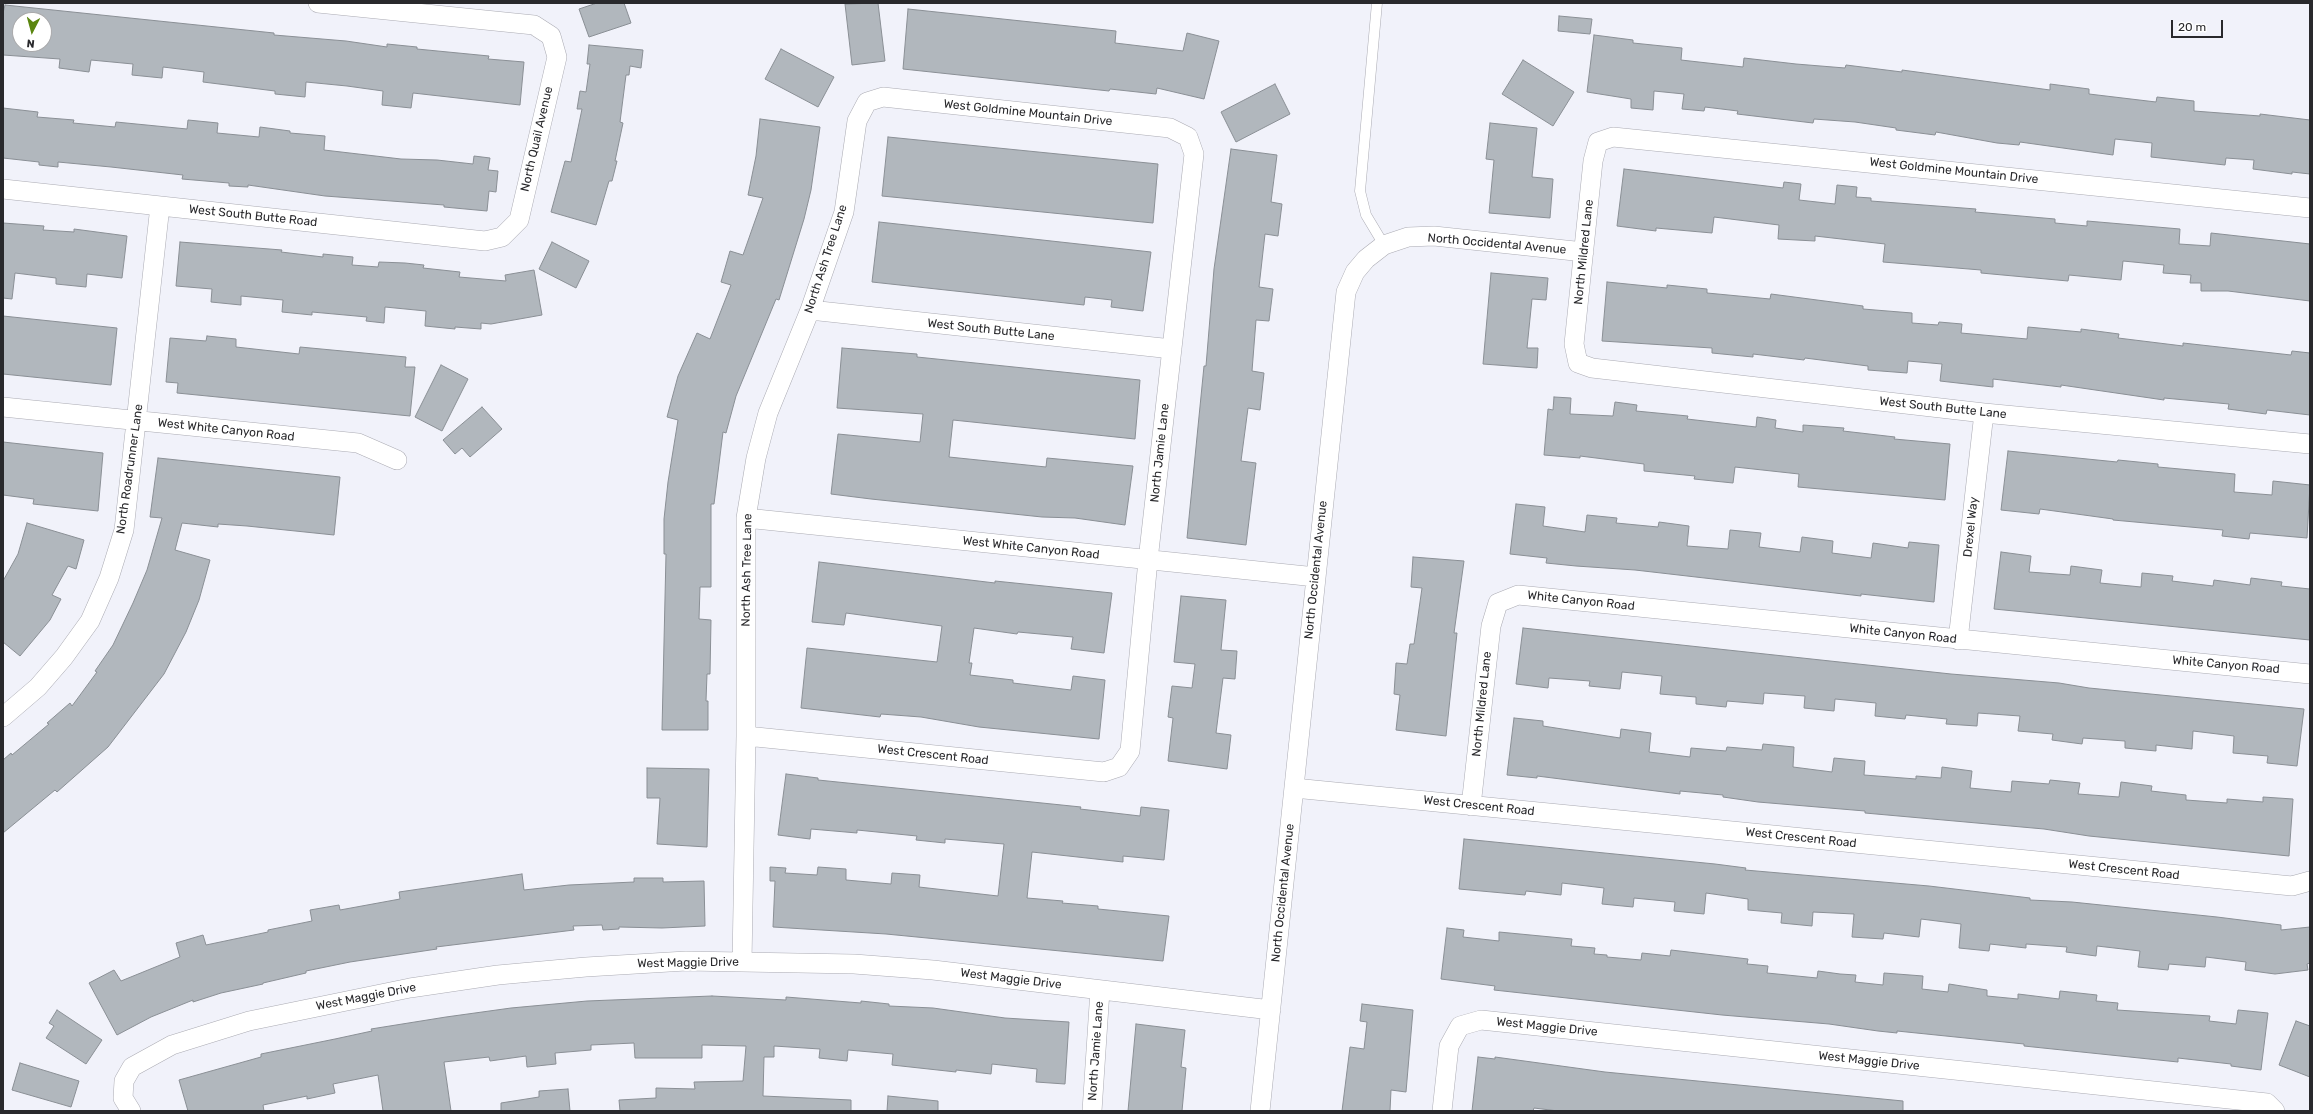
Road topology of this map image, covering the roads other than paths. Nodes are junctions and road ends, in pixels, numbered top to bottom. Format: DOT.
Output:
graph roads {
  1 [pos="318,3"];
  2 [pos="1377,3"];
  3 [pos="867,102"];
  4 [pos="1188,137"];
  5 [pos="1598,142"];
  6 [pos="3,189"];
  7 [pos="160,206"];
  8 [pos="2310,208"];
  9 [pos="502,237"];
  10 [pos="1384,245"];
  11 [pos="1584,252"];
  12 [pos="810,310"];
  13 [pos="1172,349"];
  14 [pos="1578,362"];
  15 [pos="3,407"];
  16 [pos="1984,413"];
  17 [pos="138,421"];
  18 [pos="2310,444"];
  19 [pos="397,460"];
  20 [pos="746,518"];
  21 [pos="1148,560"];
  22 [pos="1316,577"];
  23 [pos="1498,603"];
  24 [pos="1958,640"];
  25 [pos="2310,674"];
  26 [pos="3,717"];
  27 [pos="746,736"];
  28 [pos="1119,767"];
  29 [pos="1294,788"];
  30 [pos="1471,806"];
  31 [pos="2309,882"];
  32 [pos="742,962"];
  33 [pos="1100,990"];
  34 [pos="1271,1010"];
  35 [pos="131,1111"];
  36 [pos="1092,1111"];
  37 [pos="1260,1111"];
  38 [pos="1442,1111"];
  39 [pos="2275,1111"];
  1 -- 9 [label="street, North Quail Avenue"];
  2 -- 10 [label="lane"];
  3 -- 4 [label="street, West Goldmine Mountain Drive"];
  3 -- 12 [label="street, North Ash Tree Lane"];
  4 -- 13 [label="street, North Jamie Lane"];
  5 -- 8 [label="street, West Goldmine Mountain Drive"];
  5 -- 11 [label="street, North Mildred Lane"];
  6 -- 7 [label="street, West South Butte Road"];
  7 -- 9 [label="street, West South Butte Road"];
  7 -- 17 [label="street, North Roadrunner Lane"];
  10 -- 11 [label="street, North Occidental Avenue"];
  10 -- 22 [label="street, North Occidental Avenue"];
  11 -- 14 [label="street, North Mildred Lane"];
  12 -- 13 [label="street, West South Butte Lane"];
  12 -- 20 [label="street, North Ash Tree Lane"];
  13 -- 21 [label="street, North Jamie Lane"];
  14 -- 16 [label="street, West South Butte Lane"];
  15 -- 17 [label="street, West White Canyon Road"];
  16 -- 18 [label="street, West South Butte Lane"];
  16 -- 24 [label="street, Drexel Way"];
  17 -- 19 [label="street, West White Canyon Road"];
  17 -- 26 [label="street, North Roadrunner Lane"];
  20 -- 21 [label="street, West White Canyon Road"];
  20 -- 27 [label="street, North Ash Tree Lane"];
  21 -- 22 [label="street, West White Canyon Road"];
  21 -- 28 [label="street, North Jamie Lane"];
  22 -- 29 [label="street, North Occidental Avenue"];
  23 -- 24 [label="street, White Canyon Road"];
  23 -- 30 [label="street, North Mildred Lane"];
  24 -- 25 [label="street, White Canyon Road"];
  27 -- 28 [label="street, West Crescent Road"];
  27 -- 32 [label="street, North Ash Tree Lane"];
  29 -- 30 [label="street, West Crescent Road"];
  29 -- 34 [label="street, North Occidental Avenue"];
  30 -- 31 [label="street, West Crescent Road"];
  32 -- 33 [label="street, West Maggie Drive"];
  32 -- 35 [label="street, West Maggie Drive"];
  33 -- 34 [label="street, West Maggie Drive"];
  33 -- 36 [label="street, North Jamie Lane"];
  34 -- 37 [label="street, North Occidental Avenue"];
  38 -- 39 [label="street, West Maggie Drive"];
}
